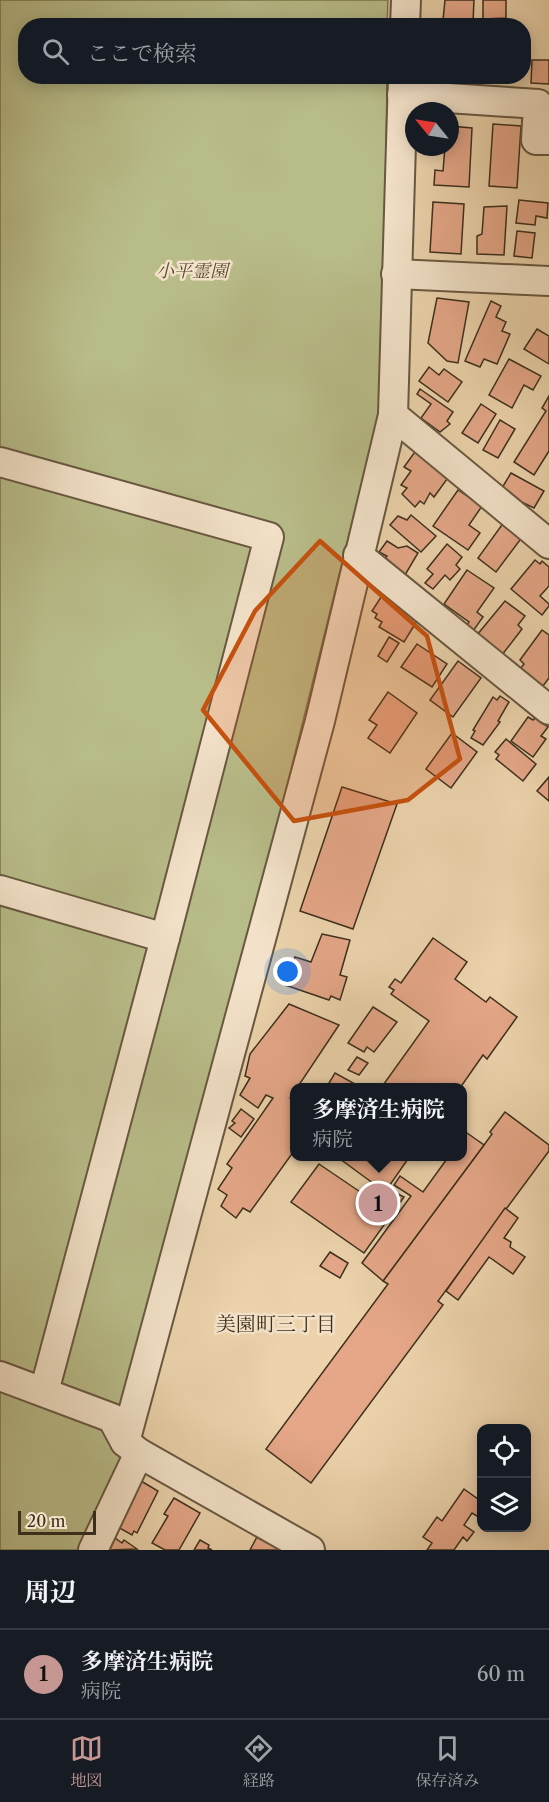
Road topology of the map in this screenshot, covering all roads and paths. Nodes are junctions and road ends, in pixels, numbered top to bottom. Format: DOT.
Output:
graph roads {
  1 [pos="406,0"];
  2 [pos="405,18"];
  3 [pos="402,86"];
  4 [pos="549,141"];
  5 [pos="396,274"];
  6 [pos="549,281"];
  7 [pos="393,415"];
  8 [pos="0,462"];
  9 [pos="545,531"];
  10 [pos="358,555"];
  11 [pos="549,710"];
  12 [pos="0,890"];
  13 [pos="165,938"];
  14 [pos="0,1376"];
  15 [pos="44,1392"];
  16 [pos="132,1448"];
  17 [pos="93,1550"];
  18 [pos="310,1550"];
  1 -- 2 [label="street"];
  3 -- 4 [label="street"];
  3 -- 5 [label="street"];
  5 -- 6 [label="street"];
  5 -- 7 [label="street"];
  7 -- 9 [label="street"];
  7 -- 10 [label="street"];
  8 -- 13 [label="street"];
  10 -- 11 [label="street"];
  10 -- 16 [label="street"];
  12 -- 13 [label="street"];
  13 -- 15 [label="street"];
  14 -- 15 [label="street"];
  15 -- 16 [label="street"];
  16 -- 17 [label="street"];
  16 -- 18 [label="street"];
}
